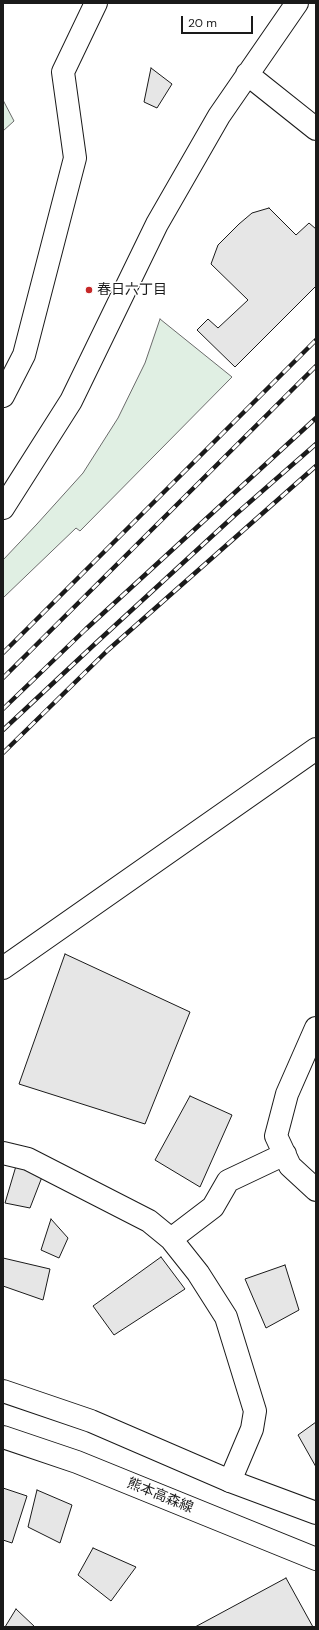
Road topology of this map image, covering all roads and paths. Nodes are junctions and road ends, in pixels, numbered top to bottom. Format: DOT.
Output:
graph roads {
  1 [pos="96,3"];
  2 [pos="297,3"];
  3 [pos="247,74"];
  4 [pos="316,129"];
  5 [pos="3,396"];
  6 [pos="3,508"];
  7 [pos="316,749"];
  8 [pos="3,968"];
  9 [pos="316,1028"];
  10 [pos="3,1153"];
  11 [pos="285,1154"];
  12 [pos="316,1190"];
  13 [pos="171,1238"];
  14 [pos="3,1392"];
  15 [pos="3,1437"];
  16 [pos="230,1480"];
  17 [pos="316,1513"];
  18 [pos="316,1559"];
  1 -- 5 [label="street"];
  2 -- 3 [label="street"];
  3 -- 4 [label="street"];
  3 -- 6 [label="street"];
  7 -- 8 [label="street"];
  9 -- 11 [label="street"];
  10 -- 13 [label="street"];
  11 -- 12 [label="street"];
  11 -- 13 [label="street"];
  13 -- 16 [label="street"];
  14 -- 16 [label="street"];
  15 -- 18 [label="street, 熊本高森線"];
  16 -- 17 [label="street"];
}
